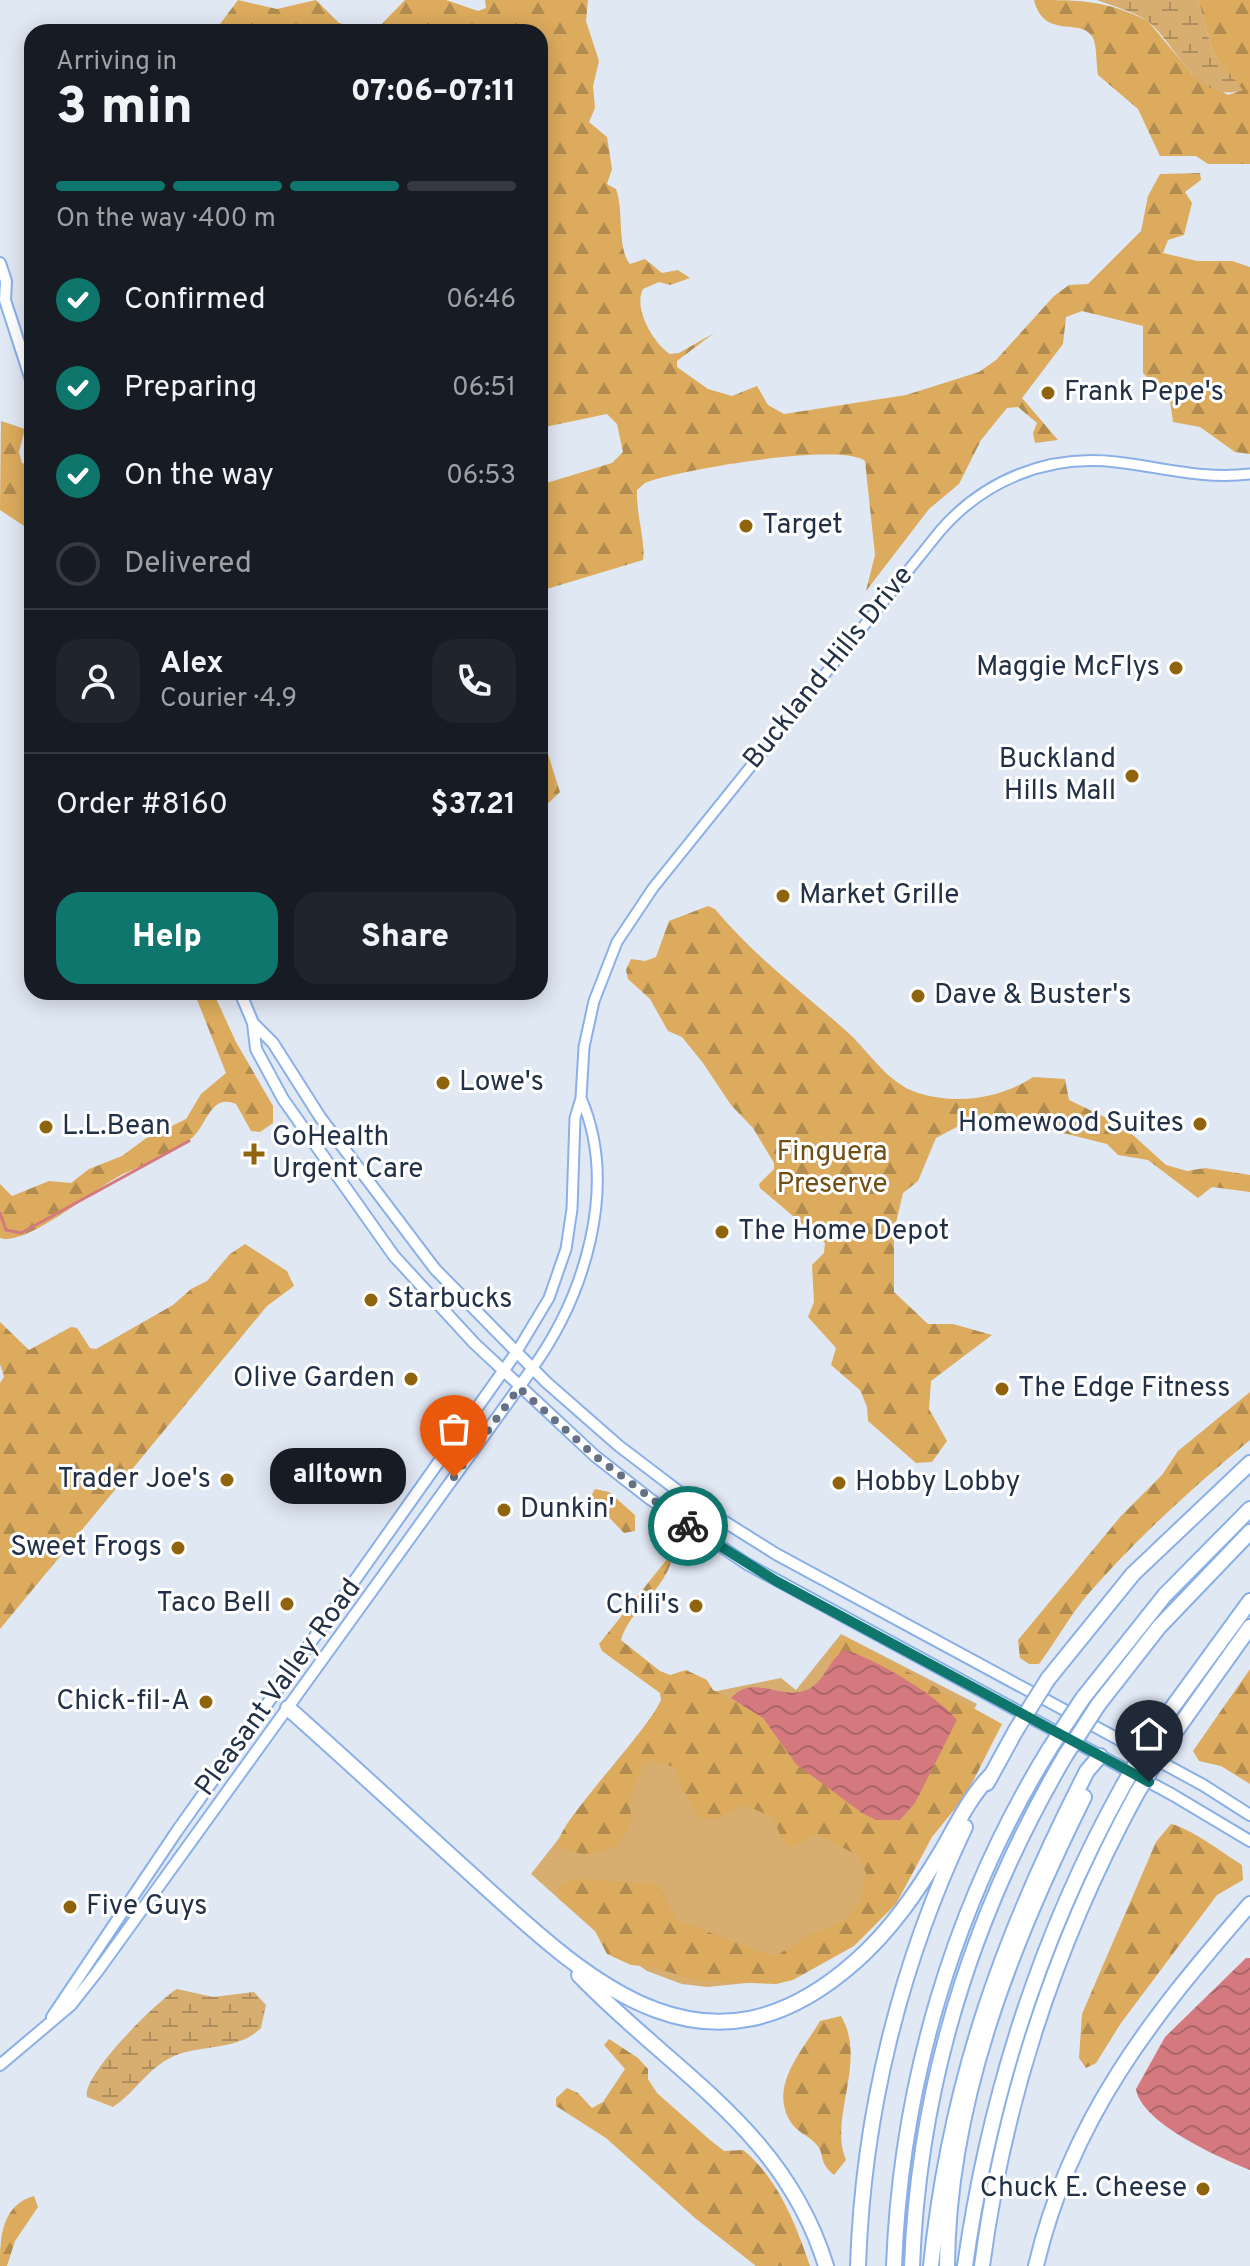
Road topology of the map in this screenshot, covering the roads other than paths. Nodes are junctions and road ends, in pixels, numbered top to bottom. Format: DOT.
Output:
graph roads {
  1 [pos="0,263"];
  2 [pos="2,297"];
  3 [pos="24,360"];
  4 [pos="1250,474"];
  5 [pos="243,1000"];
  6 [pos="253,1023"];
  7 [pos="581,1098"];
  8 [pos="351,1160"];
  9 [pos="331,1170"];
  10 [pos="516,1353"];
  11 [pos="532,1369"];
  12 [pos="503,1372"];
  13 [pos="519,1388"];
  14 [pos="1250,1463"];
  15 [pos="684,1495"];
  16 [pos="1250,1509"];
  17 [pos="670,1514"];
  18 [pos="394,1527"];
  19 [pos="1250,1532"];
  20 [pos="405,1545"];
  21 [pos="1250,1601"];
  22 [pos="1250,1627"];
  23 [pos="273,1696"];
  24 [pos="288,1708"];
  25 [pos="1110,1736"];
  26 [pos="1100,1756"];
  27 [pos="990,1776"];
  28 [pos="1250,1815"];
  29 [pos="1250,1841"];
  30 [pos="167,1844"];
  31 [pos="182,1855"];
  32 [pos="160,1856"];
  33 [pos="174,1866"];
  34 [pos="1250,1904"];
  35 [pos="557,1951"];
  36 [pos="47,2025"];
  37 [pos="0,2065"];
  38 [pos="826,2266"];
  39 [pos="858,2266"];
  40 [pos="894,2266"];
  41 [pos="912,2266"];
  42 [pos="931,2266"];
  43 [pos="947,2266"];
  44 [pos="965,2266"];
  45 [pos="982,2266"];
  46 [pos="1036,2266"];
  1 -- 2 [label="main road"];
  2 -- 3 [label="main road"];
  4 -- 7 [label="street, Buckland Hills Drive"];
  5 -- 6 [label="main road"];
  6 -- 8 [label="main road"];
  6 -- 9 [label="main road"];
  7 -- 10 [label="street, Buckland Hills Drive"];
  7 -- 11 [label="street, Buckland Hills Drive"];
  8 -- 9 [label="main road"];
  8 -- 10 [label="main road"];
  9 -- 12 [label="main road"];
  10 -- 11 [label="main road"];
  10 -- 12 [label="main road, Pleasant Valley Road"];
  11 -- 13 [label="main road, Pleasant Valley Road"];
  11 -- 15 [label="main road"];
  12 -- 13 [label="main road"];
  12 -- 18 [label="main road, Pleasant Valley Road"];
  13 -- 17 [label="main road"];
  13 -- 20 [label="main road, Pleasant Valley Road"];
  14 -- 27 [label="highway, bridge"];
  15 -- 17 [label="main road"];
  15 -- 25 [label="main road"];
  16 -- 40 [label="highway, bridge"];
  17 -- 26 [label="main road"];
  18 -- 20 [label="main road"];
  18 -- 23 [label="main road, Pleasant Valley Road"];
  19 -- 41 [label="highway, bridge"];
  20 -- 24 [label="main road, Pleasant Valley Road"];
  21 -- 44 [label="highway, bridge"];
  22 -- 45 [label="highway, bridge"];
  23 -- 24 [label="main road"];
  23 -- 30 [label="main road, Pleasant Valley Road"];
  24 -- 31 [label="main road, Pleasant Valley Road"];
  24 -- 35 [label="highway"];
  25 -- 26 [label="main road"];
  25 -- 28 [label="main road"];
  26 -- 29 [label="main road"];
  26 -- 42 [label="highway"];
  26 -- 43 [label="highway"];
  27 -- 35 [label="highway"];
  27 -- 39 [label="highway"];
  30 -- 31 [label="main road"];
  30 -- 32 [label="main road, Pleasant Valley Road"];
  31 -- 33 [label="main road, Pleasant Valley Road"];
  32 -- 33 [label="main road"];
  32 -- 36 [label="main road, Pleasant Valley Road"];
  33 -- 36 [label="main road, Pleasant Valley Road"];
  34 -- 46 [label="highway"];
  35 -- 38 [label="highway"];
  36 -- 37 [label="main road, Pleasant Valley Road"];
}
